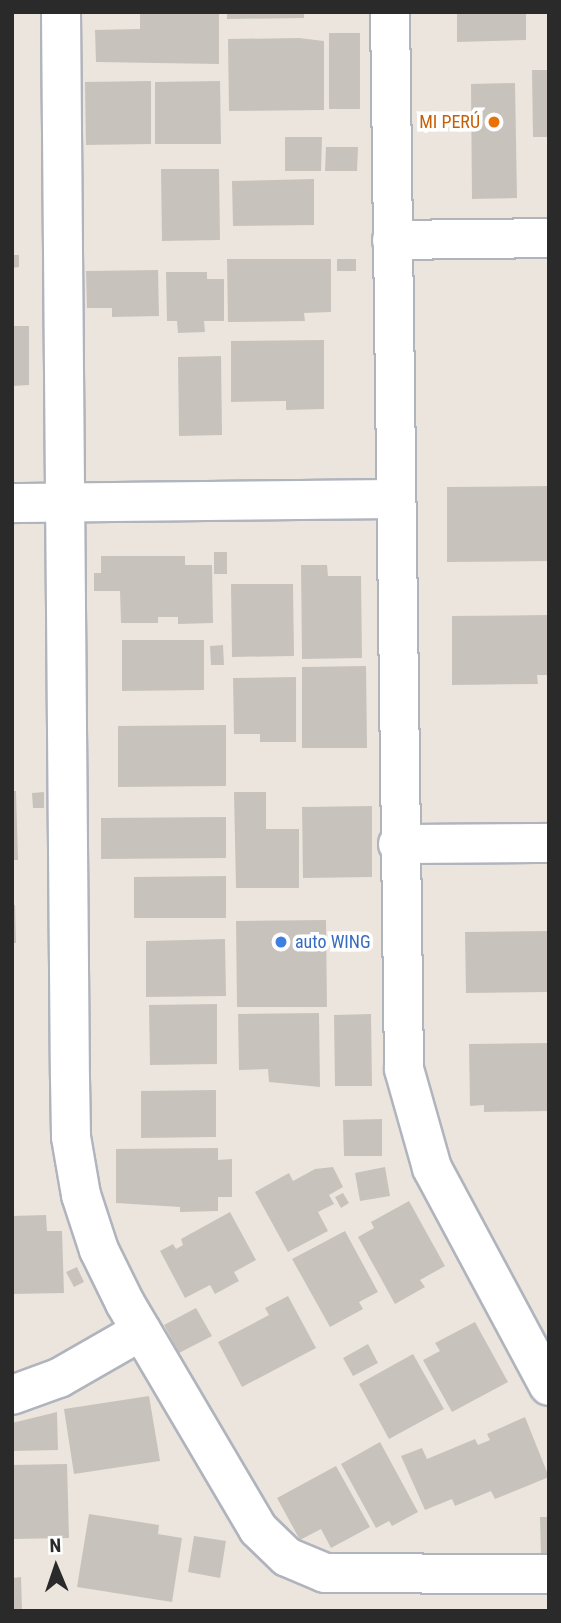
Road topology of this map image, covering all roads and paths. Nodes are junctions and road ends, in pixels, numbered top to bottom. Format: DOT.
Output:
graph roads {
  1 [pos="61,12"];
  2 [pos="390,12"];
  3 [pos="549,238"];
  4 [pos="393,240"];
  5 [pos="396,499"];
  6 [pos="65,502"];
  7 [pos="12,503"];
  8 [pos="549,843"];
  9 [pos="398,844"];
  10 [pos="141,1331"];
  11 [pos="549,1386"];
  12 [pos="12,1395"];
  13 [pos="549,1574"];
  1 -- 6 [label="street"];
  2 -- 4 [label="street"];
  3 -- 4 [label="street"];
  4 -- 5 [label="street"];
  5 -- 6 [label="street"];
  5 -- 9 [label="street"];
  6 -- 7 [label="street"];
  6 -- 10 [label="street"];
  8 -- 9 [label="street"];
  9 -- 11 [label="street"];
  10 -- 12 [label="street"];
  10 -- 13 [label="street"];
}
